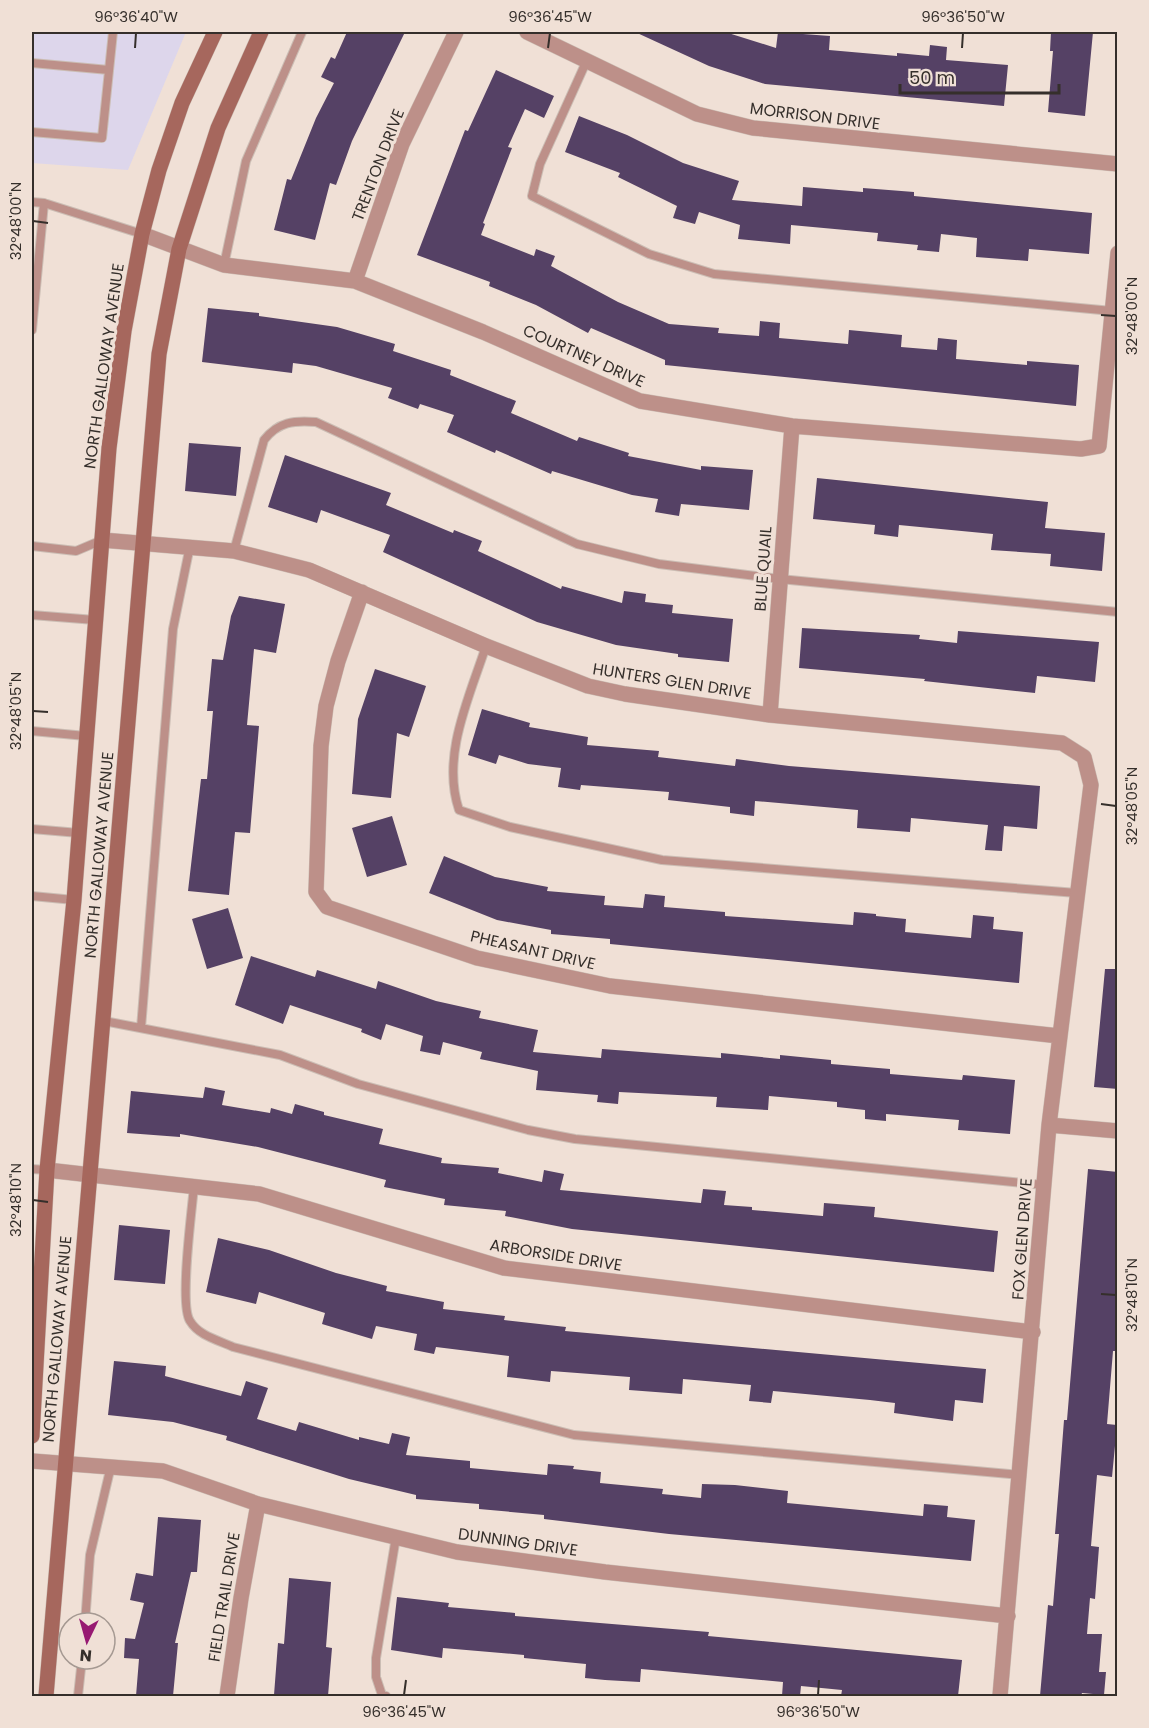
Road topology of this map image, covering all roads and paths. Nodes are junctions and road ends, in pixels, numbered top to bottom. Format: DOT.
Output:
graph roads {
  1 [pos="113,32"];
  2 [pos="215,32"];
  3 [pos="261,32"];
  4 [pos="302,32"];
  5 [pos="456,32"];
  6 [pos="527,32"];
  7 [pos="587,60"];
  8 [pos="32,63"];
  9 [pos="109,70"];
  10 [pos="32,132"];
  11 [pos="1118,164"];
  12 [pos="32,202"];
  13 [pos="44,203"];
  14 [pos="142,234"];
  15 [pos="179,249"];
  16 [pos="1118,253"];
  17 [pos="224,265"];
  18 [pos="355,281"];
  19 [pos="1112,311"];
  20 [pos="32,330"];
  21 [pos="792,426"];
  22 [pos="102,540"];
  23 [pos="143,542"];
  24 [pos="32,546"];
  25 [pos="190,546"];
  26 [pos="234,551"];
  27 [pos="780,579"];
  28 [pos="362,592"];
  29 [pos="1118,612"];
  30 [pos="32,615"];
  31 [pos="95,620"];
  32 [pos="486,646"];
  33 [pos="770,715"];
  34 [pos="32,731"];
  35 [pos="86,736"];
  36 [pos="1091,786"];
  37 [pos="32,828"];
  38 [pos="79,833"];
  39 [pos="1077,893"];
  40 [pos="32,896"];
  41 [pos="74,900"];
  42 [pos="104,1021"];
  43 [pos="141,1028"];
  44 [pos="1059,1036"];
  45 [pos="1049,1125"];
  46 [pos="1118,1131"];
  47 [pos="39,1170"];
  48 [pos="89,1173"];
  49 [pos="1044,1185"];
  50 [pos="194,1186"];
  51 [pos="1033,1332"];
  52 [pos="32,1436"];
  53 [pos="32,1461"];
  54 [pos="65,1463"];
  55 [pos="111,1466"];
  56 [pos="1021,1475"];
  57 [pos="258,1504"];
  58 [pos="396,1538"];
  59 [pos="86,1611"];
  60 [pos="1008,1616"];
  61 [pos="81,1671"];
  62 [pos="46,1696"];
  63 [pos="78,1696"];
  64 [pos="227,1696"];
  65 [pos="386,1696"];
  66 [pos="1000,1696"];
  1 -- 9 [label="lane"];
  2 -- 14 [label="main road, NORTH GALLOWAY AVENUE"];
  3 -- 15 [label="main road, NORTH GALLOWAY AVENUE"];
  4 -- 17 [label="lane"];
  5 -- 18 [label="street, TRENTON DRIVE"];
  6 -- 7 [label="street, MORRISON DRIVE"];
  7 -- 11 [label="street, MORRISON DRIVE"];
  7 -- 19 [label="lane"];
  8 -- 9 [label="lane"];
  9 -- 10 [label="lane"];
  12 -- 13 [label="lane"];
  13 -- 14 [label="lane"];
  13 -- 20 [label="lane"];
  14 -- 15 [label="street, COURTNEY DRIVE"];
  14 -- 22 [label="main road, NORTH GALLOWAY AVENUE"];
  15 -- 17 [label="street, COURTNEY DRIVE"];
  15 -- 23 [label="main road, NORTH GALLOWAY AVENUE"];
  16 -- 19 [label="street"];
  17 -- 18 [label="street, COURTNEY DRIVE"];
  18 -- 21 [label="street, COURTNEY DRIVE"];
  19 -- 21 [label="street, COURTNEY DRIVE"];
  21 -- 27 [label="street, BLUE QUAIL"];
  22 -- 23 [label="street, HUNTERS GLEN DRIVE"];
  22 -- 24 [label="lane"];
  22 -- 31 [label="main road, NORTH GALLOWAY AVENUE"];
  23 -- 25 [label="street, HUNTERS GLEN DRIVE"];
  23 -- 42 [label="main road, NORTH GALLOWAY AVENUE"];
  25 -- 26 [label="street, HUNTERS GLEN DRIVE"];
  25 -- 43 [label="lane"];
  26 -- 27 [label="lane"];
  26 -- 28 [label="street, HUNTERS GLEN DRIVE"];
  27 -- 29 [label="lane"];
  27 -- 33 [label="street, BLUE QUAIL"];
  28 -- 32 [label="street, HUNTERS GLEN DRIVE"];
  28 -- 44 [label="street, PHEASANT DRIVE"];
  30 -- 31 [label="lane"];
  31 -- 35 [label="main road, NORTH GALLOWAY AVENUE"];
  32 -- 33 [label="street, HUNTERS GLEN DRIVE"];
  32 -- 39 [label="lane"];
  33 -- 36 [label="street, HUNTERS GLEN DRIVE"];
  34 -- 35 [label="lane"];
  35 -- 38 [label="main road, NORTH GALLOWAY AVENUE"];
  36 -- 39 [label="street, FOX GLEN DRIVE"];
  37 -- 38 [label="lane"];
  38 -- 41 [label="main road, NORTH GALLOWAY AVENUE"];
  39 -- 44 [label="street, FOX GLEN DRIVE"];
  40 -- 41 [label="lane"];
  41 -- 47 [label="main road, NORTH GALLOWAY AVENUE"];
  42 -- 43 [label="lane"];
  42 -- 48 [label="main road, NORTH GALLOWAY AVENUE"];
  43 -- 49 [label="lane"];
  44 -- 45 [label="street, FOX GLEN DRIVE"];
  45 -- 46 [label="street"];
  45 -- 49 [label="street, FOX GLEN DRIVE"];
  47 -- 48 [label="street, ARBORSIDE DRIVE"];
  47 -- 52 [label="main road, NORTH GALLOWAY AVENUE"];
  48 -- 50 [label="street, ARBORSIDE DRIVE"];
  48 -- 54 [label="main road, NORTH GALLOWAY AVENUE"];
  49 -- 51 [label="street, FOX GLEN DRIVE"];
  50 -- 51 [label="street, ARBORSIDE DRIVE"];
  50 -- 56 [label="lane"];
  51 -- 56 [label="street, FOX GLEN DRIVE"];
  53 -- 54 [label="street, DUNNING DRIVE"];
  54 -- 55 [label="street, DUNNING DRIVE"];
  54 -- 62 [label="main road, NORTH GALLOWAY AVENUE"];
  55 -- 57 [label="street, DUNNING DRIVE"];
  55 -- 59 [label="lane"];
  56 -- 60 [label="street, FOX GLEN DRIVE"];
  57 -- 58 [label="street, DUNNING DRIVE"];
  57 -- 64 [label="street, FIELD TRAIL DRIVE"];
  58 -- 60 [label="street, DUNNING DRIVE"];
  58 -- 65 [label="lane"];
  60 -- 66 [label="street, FOX GLEN DRIVE"];
  61 -- 63 [label="lane"];
}
